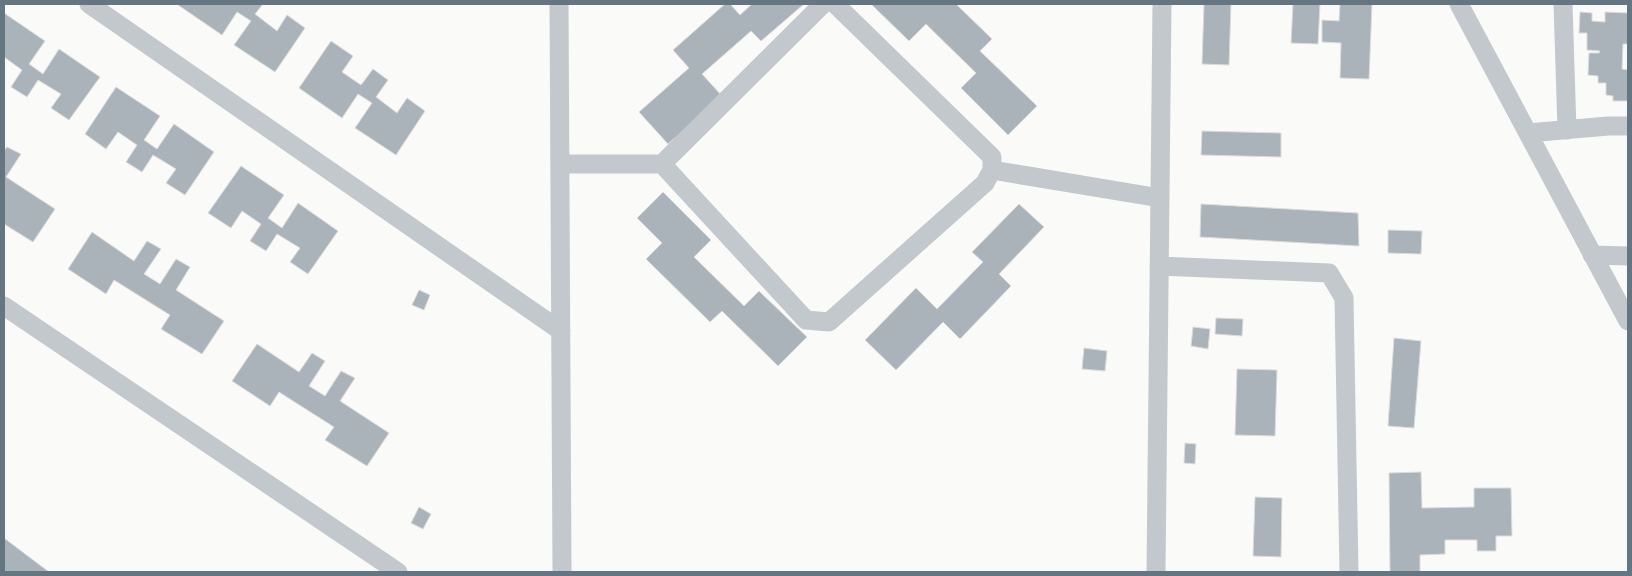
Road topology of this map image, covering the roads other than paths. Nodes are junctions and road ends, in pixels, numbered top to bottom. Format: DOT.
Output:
graph roads {
  1 [pos="89,4"];
  2 [pos="559,4"];
  3 [pos="824,4"];
  4 [pos="835,4"];
  5 [pos="1162,4"];
  6 [pos="1459,4"];
  7 [pos="1563,4"];
  8 [pos="1628,126"];
  9 [pos="1567,130"];
  10 [pos="1528,133"];
  11 [pos="560,164"];
  12 [pos="662,164"];
  13 [pos="992,170"];
  14 [pos="1160,198"];
  15 [pos="1592,255"];
  16 [pos="1628,256"];
  17 [pos="1159,266"];
  18 [pos="4,306"];
  19 [pos="1628,321"];
  20 [pos="560,331"];
  21 [pos="398,572"];
  22 [pos="562,572"];
  23 [pos="1156,572"];
  24 [pos="1349,572"];
  1 -- 20 [label="street"];
  2 -- 11 [label="street"];
  3 -- 12 [label="street"];
  4 -- 13 [label="street"];
  5 -- 14 [label="street"];
  6 -- 10 [label="street"];
  7 -- 9 [label="street"];
  8 -- 9 [label="street"];
  9 -- 10 [label="street"];
  10 -- 15 [label="street"];
  11 -- 12 [label="street"];
  11 -- 20 [label="street"];
  12 -- 13 [label="street"];
  13 -- 14 [label="street"];
  14 -- 17 [label="street"];
  15 -- 16 [label="street"];
  15 -- 19 [label="street"];
  17 -- 23 [label="street"];
  17 -- 24 [label="street"];
  18 -- 21 [label="street"];
  20 -- 22 [label="street"];
}
